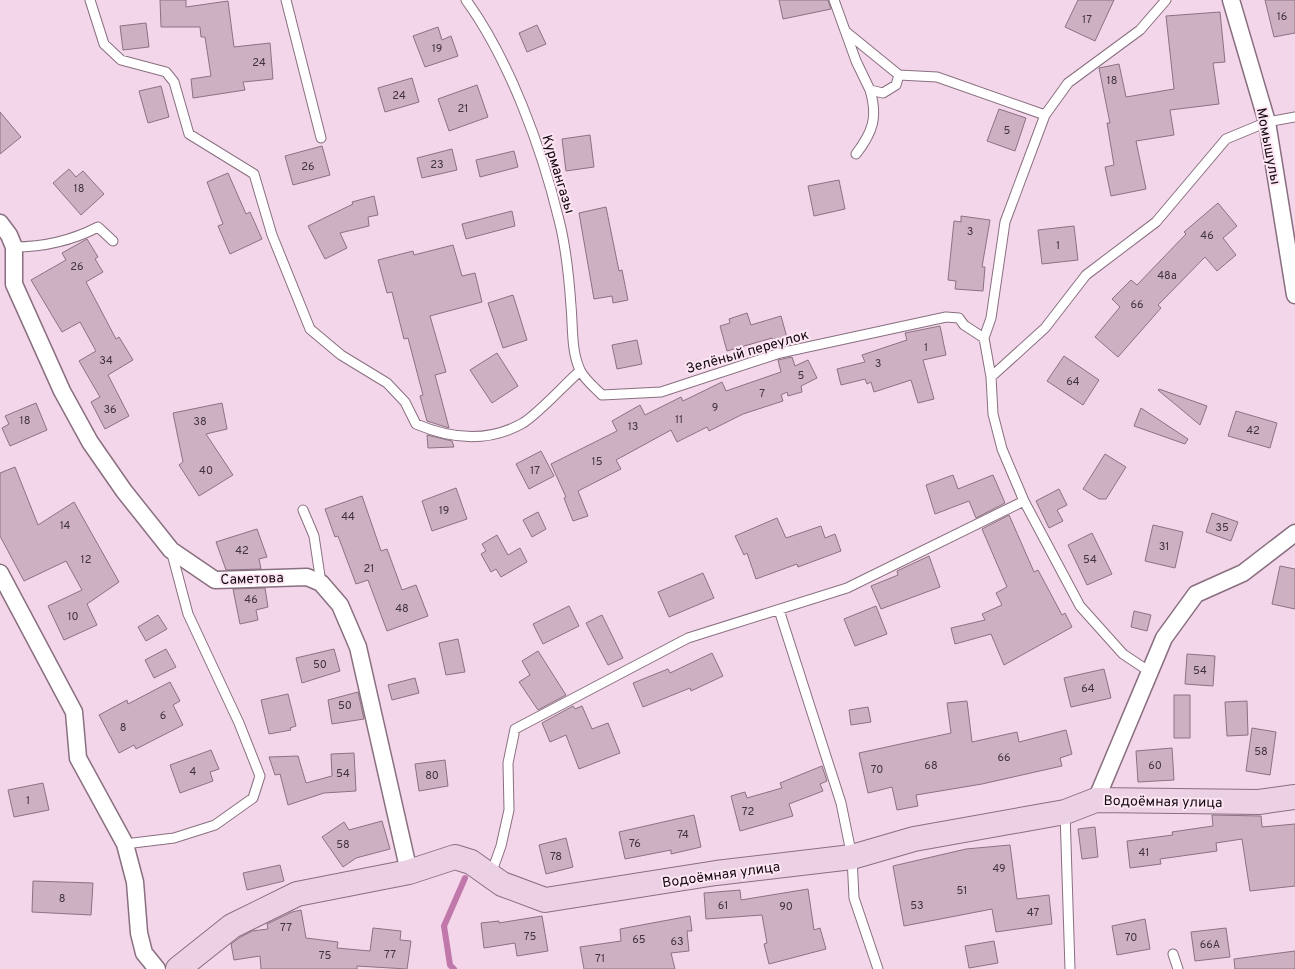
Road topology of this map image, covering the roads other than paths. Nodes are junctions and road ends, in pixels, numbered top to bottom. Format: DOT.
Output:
graph roads {
  1 [pos="90,0"];
  2 [pos="286,0"];
  3 [pos="466,0"];
  4 [pos="834,0"];
  5 [pos="1166,0"];
  6 [pos="1231,0"];
  7 [pos="845,31"];
  8 [pos="899,75"];
  9 [pos="870,90"];
  10 [pos="1045,115"];
  11 [pos="1295,117"];
  12 [pos="1267,122"];
  13 [pos="321,138"];
  14 [pos="856,154"];
  15 [pos="0,223"];
  16 [pos="113,240"];
  17 [pos="14,247"];
  18 [pos="1295,295"];
  19 [pos="984,338"];
  20 [pos="580,371"];
  21 [pos="991,377"];
  22 [pos="1024,501"];
  23 [pos="303,510"];
  24 [pos="1295,533"];
  25 [pos="171,550"];
  26 [pos="0,573"];
  27 [pos="322,584"];
  28 [pos="779,610"];
  29 [pos="1150,672"];
  30 [pos="1295,797"];
  31 [pos="1096,800"];
  32 [pos="1066,812"];
  33 [pos="125,844"];
  34 [pos="852,857"];
  35 [pos="409,872"];
  36 [pos="490,877"];
  37 [pos="1174,954"];
  38 [pos="156,969"];
  39 [pos="178,969"];
  40 [pos="878,969"];
  41 [pos="1070,969"];
  42 [pos="1178,969"];
  1 -- 20 [label="lane"];
  2 -- 13 [label="lane"];
  3 -- 20 [label="lane, Курмангазы"];
  4 -- 7 [label="lane"];
  5 -- 10 [label="lane"];
  6 -- 12 [label="street, Момышулы"];
  7 -- 8 [label="lane"];
  7 -- 9 [label="lane"];
  8 -- 9 [label="lane"];
  8 -- 10 [label="lane"];
  9 -- 14 [label="lane"];
  10 -- 19 [label="lane"];
  11 -- 12 [label="lane"];
  12 -- 18 [label="street, Момышулы"];
  12 -- 21 [label="lane"];
  15 -- 17 [label="street, Саметова"];
  16 -- 17 [label="lane"];
  17 -- 25 [label="street, Саметова"];
  19 -- 20 [label="lane, Зелёный переулок"];
  19 -- 21 [label="lane"];
  21 -- 22 [label="lane"];
  22 -- 28 [label="lane"];
  22 -- 29 [label="lane"];
  23 -- 27 [label="lane"];
  24 -- 29 [label="street"];
  25 -- 27 [label="street, Саметова"];
  25 -- 33 [label="lane"];
  26 -- 33 [label="street"];
  27 -- 35 [label="street"];
  28 -- 34 [label="lane"];
  28 -- 36 [label="lane"];
  29 -- 31 [label="street"];
  30 -- 31 [label="street, Водоёмная улица"];
  31 -- 32 [label="street, Водоёмная улица"];
  32 -- 34 [label="street, Водоёмная улица"];
  32 -- 41 [label="lane"];
  33 -- 38 [label="street"];
  34 -- 36 [label="street, Водоёмная улица"];
  34 -- 40 [label="lane"];
  35 -- 36 [label="street, Водоёмная улица"];
  35 -- 39 [label="street, Водоёмная улица"];
  37 -- 42 [label="lane"];
}
